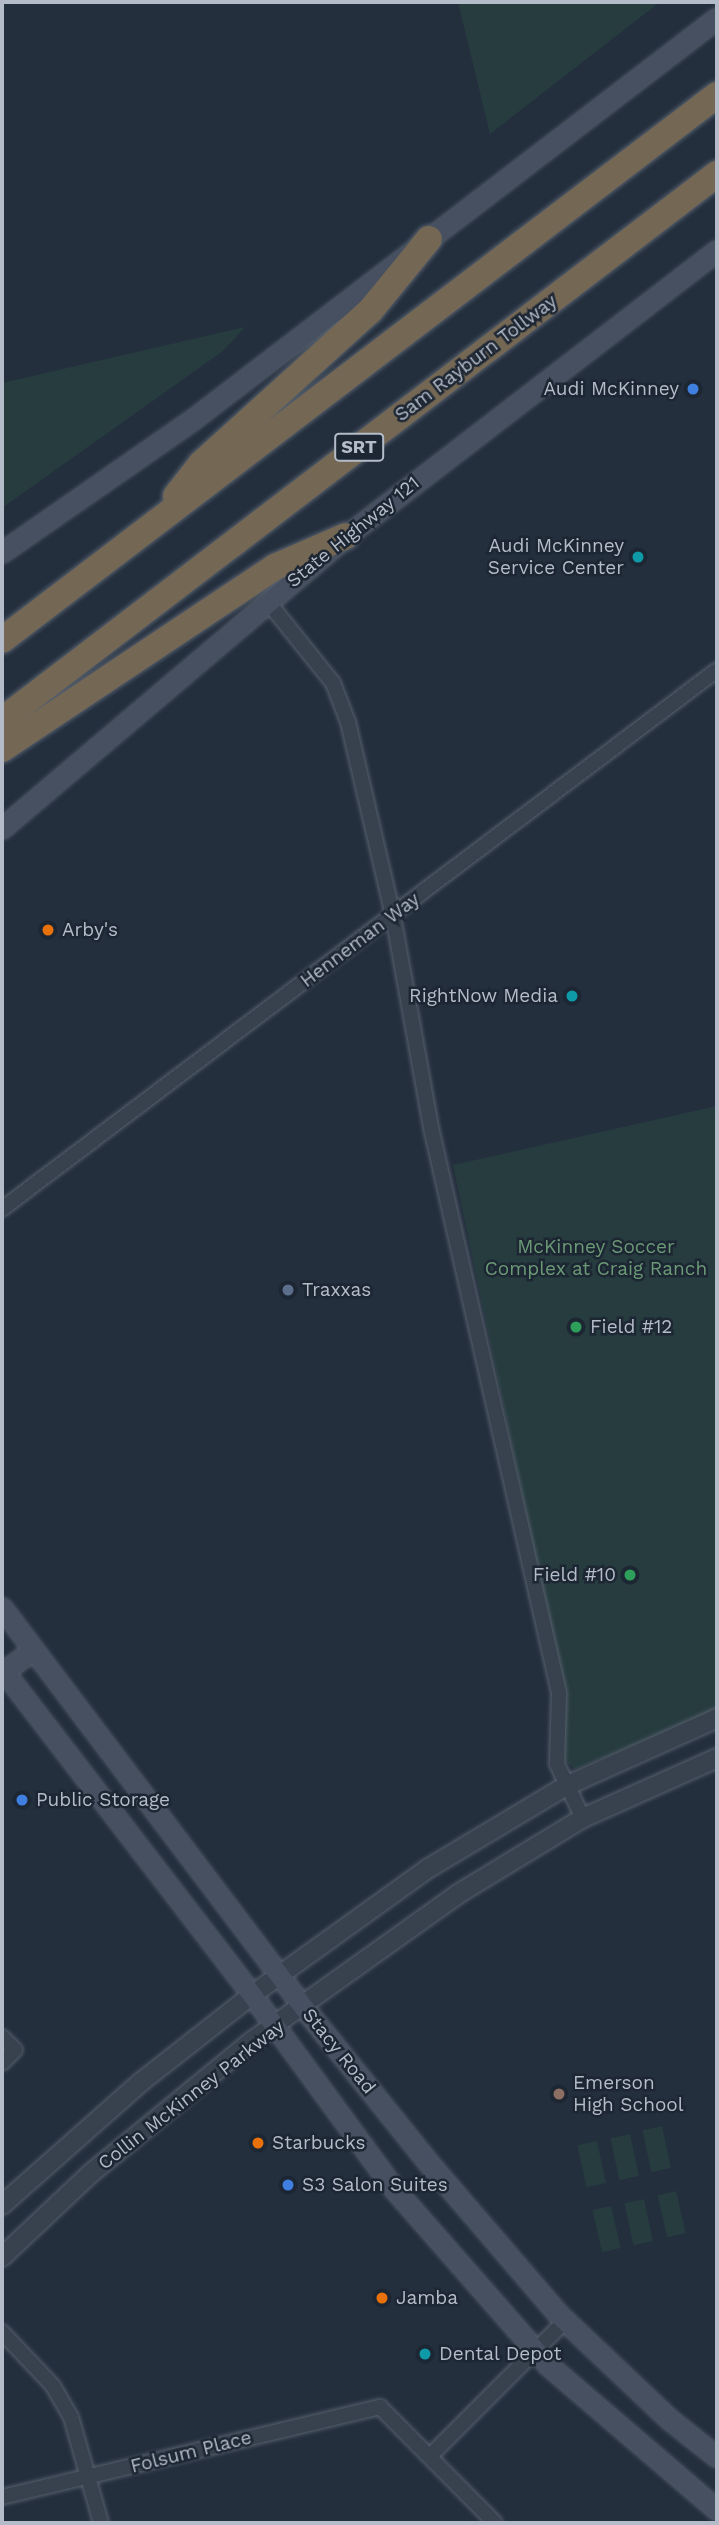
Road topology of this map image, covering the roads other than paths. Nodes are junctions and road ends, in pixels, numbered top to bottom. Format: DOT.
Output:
graph roads {
  1 [pos="717,18"];
  2 [pos="717,94"];
  3 [pos="717,174"];
  4 [pos="429,239"];
  5 [pos="717,250"];
  6 [pos="151,527"];
  7 [pos="346,536"];
  8 [pos="2,552"];
  9 [pos="268,602"];
  10 [pos="2,640"];
  11 [pos="717,670"];
  12 [pos="2,720"];
  13 [pos="2,749"];
  14 [pos="2,828"];
  15 [pos="393,916"];
  16 [pos="2,1209"];
  17 [pos="2,1608"];
  18 [pos="33,1650"];
  19 [pos="3,1670"];
  20 [pos="717,1718"];
  21 [pos="717,1758"];
  22 [pos="566,1786"];
  23 [pos="583,1818"];
  24 [pos="279,1976"];
  25 [pos="252,1995"];
  26 [pos="304,2008"];
  27 [pos="274,2027"];
  28 [pos="2,2037"];
  29 [pos="2,2063"];
  30 [pos="2,2205"];
  31 [pos="2,2258"];
  32 [pos="565,2321"];
  33 [pos="2,2332"];
  34 [pos="536,2351"];
  35 [pos="430,2456"];
  36 [pos="717,2457"];
  37 [pos="90,2477"];
  38 [pos="2,2497"];
  39 [pos="717,2510"];
  40 [pos="101,2523"];
  41 [pos="495,2523"];
  1 -- 4 [label="main road"];
  2 -- 6 [label="highway"];
  3 -- 12 [label="highway, Sam Rayburn Tollway / SRT"];
  4 -- 6 [label="highway"];
  4 -- 8 [label="main road"];
  5 -- 7 [label="main road, State Highway 121"];
  6 -- 10 [label="highway"];
  7 -- 9 [label="main road, State Highway 121"];
  7 -- 13 [label="highway"];
  9 -- 14 [label="main road, State Highway 121"];
  9 -- 15 [label="street"];
  11 -- 15 [label="street, Henneman Way"];
  15 -- 16 [label="street, Henneman Way"];
  15 -- 22 [label="street"];
  17 -- 18 [label="main road, Stacy Road"];
  18 -- 19 [label="main road"];
  18 -- 24 [label="main road, Stacy Road"];
  19 -- 25 [label="main road, Stacy Road"];
  20 -- 22 [label="street, Collin McKinney Parkway"];
  21 -- 23 [label="street, Collin McKinney Parkway"];
  22 -- 23 [label="street"];
  22 -- 24 [label="street, Collin McKinney Parkway"];
  23 -- 26 [label="street, Collin McKinney Parkway"];
  24 -- 25 [label="street, Collin McKinney Parkway"];
  24 -- 26 [label="main road, Stacy Road"];
  25 -- 27 [label="main road, Stacy Road"];
  25 -- 30 [label="street, Collin McKinney Parkway"];
  26 -- 27 [label="street, Collin McKinney Parkway"];
  26 -- 32 [label="main road, Stacy Road"];
  27 -- 31 [label="street, Collin McKinney Parkway"];
  27 -- 34 [label="main road, Stacy Road"];
  28 -- 29 [label="street"];
  32 -- 34 [label="street"];
  32 -- 36 [label="main road, Stacy Road"];
  33 -- 37 [label="street"];
  34 -- 35 [label="street"];
  34 -- 39 [label="main road, Stacy Road"];
  35 -- 37 [label="street, Folsum Place"];
  35 -- 41 [label="street"];
  37 -- 38 [label="street, Folsum Place"];
  37 -- 40 [label="street"];
}
